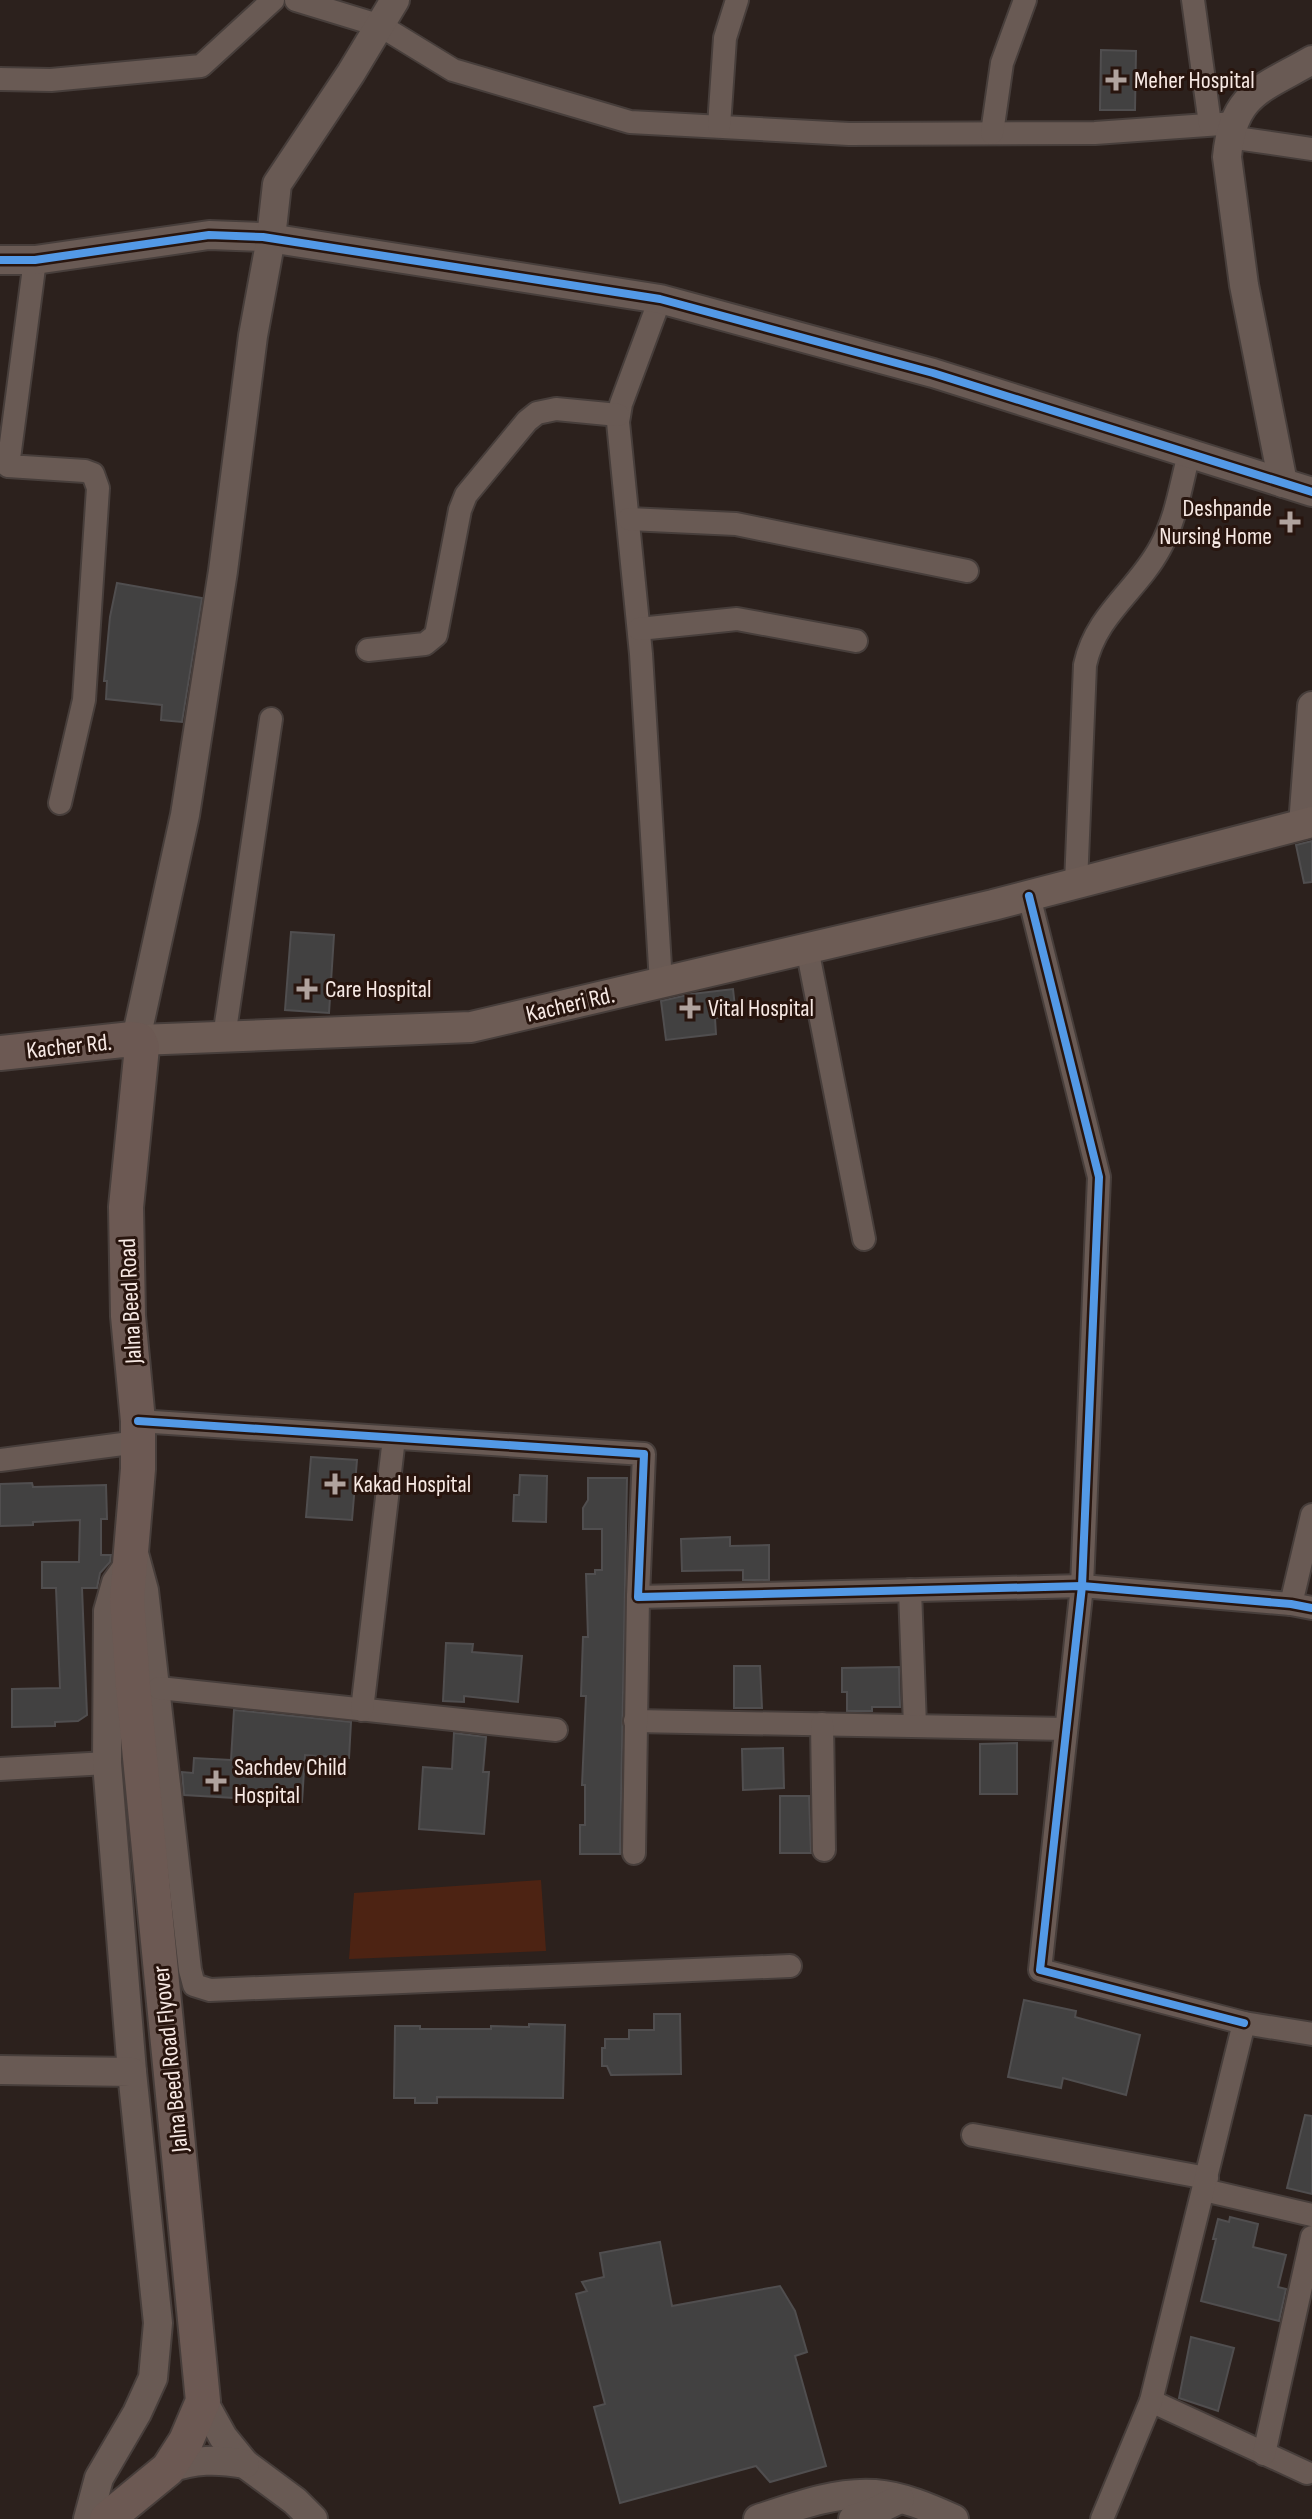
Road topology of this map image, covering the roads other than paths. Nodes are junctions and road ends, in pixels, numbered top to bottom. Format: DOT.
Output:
graph roads {
  1 [pos="273,0"];
  2 [pos="296,0"];
  3 [pos="395,0"];
  4 [pos="737,0"];
  5 [pos="1025,0"];
  6 [pos="1193,0"];
  7 [pos="381,26"];
  8 [pos="1312,60"];
  9 [pos="0,79"];
  10 [pos="719,126"];
  11 [pos="1225,128"];
  12 [pos="992,133"];
  13 [pos="1312,149"];
  14 [pos="271,238"];
  15 [pos="0,260"];
  16 [pos="35,260"];
  17 [pos="660,299"];
  18 [pos="8,405"];
  19 [pos="618,415"];
  20 [pos="1189,454"];
  21 [pos="4,471"];
  22 [pos="1283,483"];
  23 [pos="1312,492"];
  24 [pos="629,519"];
  25 [pos="967,571"];
  26 [pos="639,629"];
  27 [pos="856,641"];
  28 [pos="368,650"];
  29 [pos="1312,706"];
  30 [pos="271,719"];
  31 [pos="60,803"];
  32 [pos="1308,824"];
  33 [pos="1076,884"];
  34 [pos="1029,896"];
  35 [pos="807,948"];
  36 [pos="661,983"];
  37 [pos="224,1037"];
  38 [pos="137,1040"];
  39 [pos="0,1053"];
  40 [pos="864,1239"];
  41 [pos="138,1432"];
  42 [pos="394,1438"];
  43 [pos="0,1460"];
  44 [pos="1312,1515"];
  45 [pos="131,1550"];
  46 [pos="1082,1586"];
  47 [pos="910,1590"];
  48 [pos="638,1597"];
  49 [pos="1301,1606"];
  50 [pos="159,1688"];
  51 [pos="362,1710"];
  52 [pos="635,1721"];
  53 [pos="822,1724"];
  54 [pos="915,1726"];
  55 [pos="1066,1729"];
  56 [pos="556,1730"];
  57 [pos="107,1763"];
  58 [pos="0,1769"];
  59 [pos="824,1850"];
  60 [pos="634,1853"];
  61 [pos="790,1966"];
  62 [pos="1244,2023"];
  63 [pos="1312,2034"];
  64 [pos="0,2070"];
  65 [pos="132,2072"];
  66 [pos="973,2135"];
  67 [pos="1206,2184"];
  68 [pos="1312,2215"];
  69 [pos="1312,2237"];
  70 [pos="203,2401"];
  71 [pos="1151,2401"];
  72 [pos="1264,2454"];
  73 [pos="245,2464"];
  74 [pos="168,2469"];
  75 [pos="1307,2473"];
  76 [pos="847,2508"];
  77 [pos="88,2519"];
  78 [pos="107,2519"];
  79 [pos="313,2519"];
  80 [pos="758,2519"];
  81 [pos="954,2519"];
  82 [pos="1102,2519"];
  1 -- 9 [label="street"];
  2 -- 7 [label="street"];
  3 -- 7 [label="street"];
  4 -- 10 [label="street"];
  5 -- 12 [label="street"];
  6 -- 11 [label="street"];
  7 -- 10 [label="street"];
  7 -- 14 [label="street"];
  8 -- 11 [label="street"];
  10 -- 12 [label="street"];
  11 -- 12 [label="street"];
  11 -- 13 [label="street"];
  11 -- 22 [label="street"];
  14 -- 16 [label="street"];
  14 -- 17 [label="street"];
  14 -- 38 [label="street"];
  15 -- 16 [label="street"];
  16 -- 18 [label="street"];
  17 -- 19 [label="street"];
  17 -- 20 [label="street"];
  18 -- 21 [label="street"];
  19 -- 24 [label="street"];
  19 -- 28 [label="street"];
  20 -- 22 [label="street"];
  20 -- 33 [label="street"];
  21 -- 31 [label="street"];
  22 -- 23 [label="street"];
  24 -- 25 [label="street"];
  24 -- 26 [label="street"];
  26 -- 27 [label="street"];
  26 -- 36 [label="street"];
  29 -- 32 [label="street"];
  30 -- 37 [label="street"];
  32 -- 33 [label="main road, Kacheri Rd."];
  33 -- 34 [label="main road, Kacheri Rd."];
  34 -- 35 [label="main road, Kacheri Rd."];
  34 -- 46 [label="street"];
  35 -- 36 [label="main road, Kacheri Rd."];
  35 -- 40 [label="street"];
  36 -- 37 [label="main road, Kacheri Rd."];
  37 -- 38 [label="main road, Kacheri Rd."];
  38 -- 39 [label="main road, Kacher Rd."];
  38 -- 41 [label="main road, Jalna Beed Road"];
  41 -- 42 [label="street"];
  41 -- 43 [label="street"];
  41 -- 45 [label="main road, Jalna Beed Road"];
  42 -- 48 [label="street"];
  42 -- 51 [label="street"];
  44 -- 49 [label="street"];
  45 -- 50 [label="street"];
  45 -- 57 [label="street"];
  45 -- 70 [label="main road, Jalna Beed Road Flyover"];
  46 -- 47 [label="street"];
  46 -- 49 [label="street"];
  46 -- 55 [label="street"];
  47 -- 48 [label="street"];
  47 -- 54 [label="street"];
  48 -- 52 [label="street"];
  50 -- 51 [label="street"];
  50 -- 61 [label="street"];
  51 -- 56 [label="street"];
  52 -- 53 [label="street"];
  52 -- 60 [label="street"];
  53 -- 54 [label="street"];
  53 -- 59 [label="street"];
  54 -- 55 [label="street"];
  55 -- 62 [label="street"];
  57 -- 58 [label="street"];
  57 -- 65 [label="street"];
  62 -- 63 [label="street"];
  62 -- 67 [label="street"];
  64 -- 65 [label="street"];
  65 -- 77 [label="street"];
  66 -- 67 [label="street"];
  67 -- 68 [label="street"];
  67 -- 71 [label="street"];
  69 -- 72 [label="street"];
  70 -- 73 [label="street"];
  70 -- 74 [label="main road, Jalna Beed Road Flyover"];
  71 -- 72 [label="street"];
  71 -- 82 [label="street"];
  72 -- 75 [label="street"];
  73 -- 74 [label="street"];
  73 -- 79 [label="street"];
  74 -- 78 [label="main road, Jalna Beed Road Flyover"];
  76 -- 80 [label="street"];
  76 -- 81 [label="street"];
}
